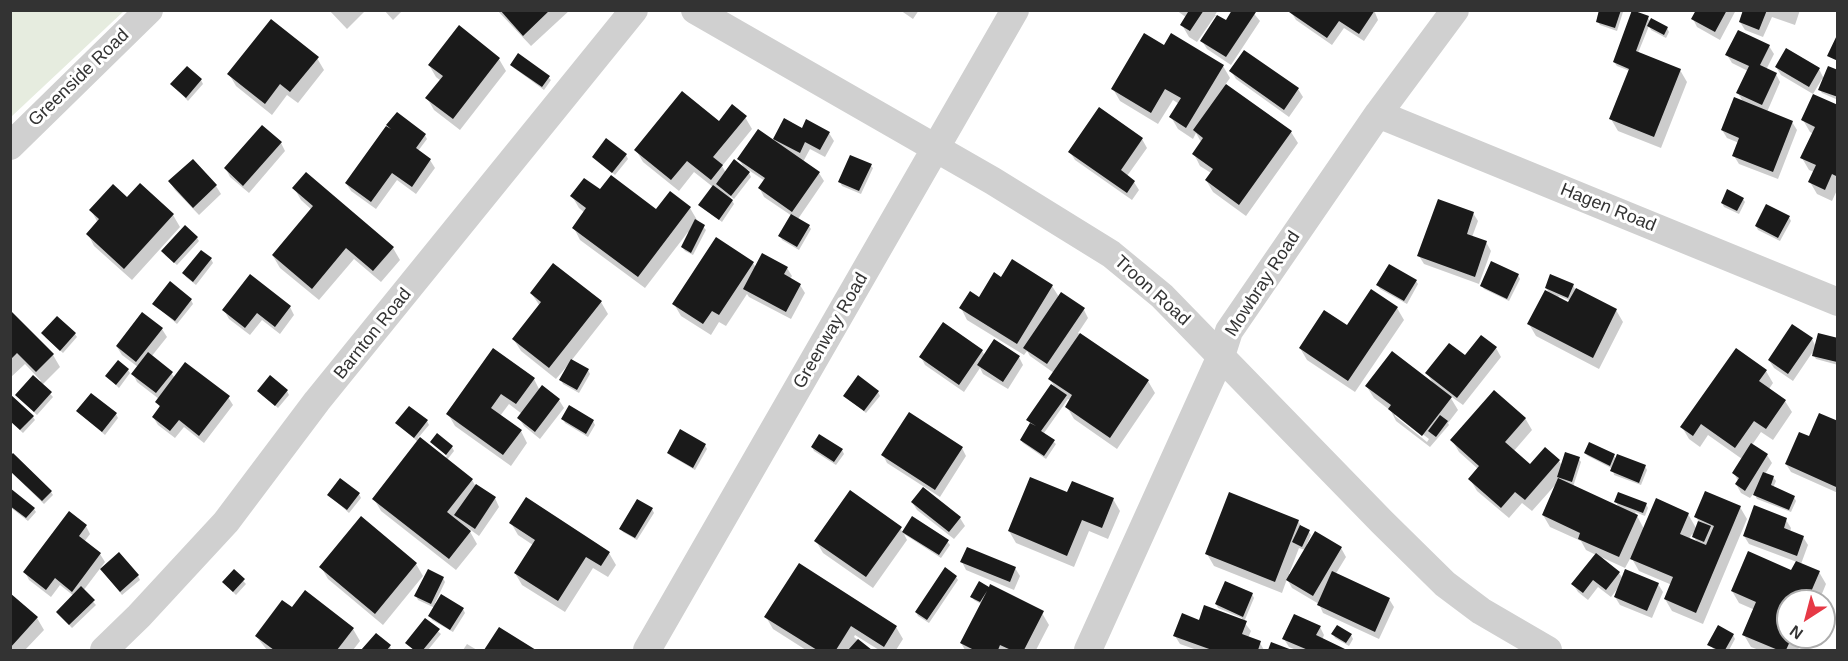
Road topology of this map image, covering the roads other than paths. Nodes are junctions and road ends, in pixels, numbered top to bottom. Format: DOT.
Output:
graph roads {
  1 [pos="149,10"];
  2 [pos="634,10"];
  3 [pos="695,10"];
  4 [pos="1015,10"];
  5 [pos="1455,10"];
  6 [pos="1378,114"];
  7 [pos="10,146"];
  8 [pos="936,148"];
  9 [pos="1838,302"];
  10 [pos="1221,356"];
  11 [pos="104,651"];
  12 [pos="647,651"];
  13 [pos="1088,651"];
  14 [pos="1548,651"];
  1 -- 7 [label="street, Greenside Road"];
  2 -- 11 [label="street, Barnton Road"];
  3 -- 8 [label="street, Troon Road"];
  4 -- 8 [label="street, Greenway Road"];
  5 -- 6 [label="street, Mowbray Road"];
  6 -- 9 [label="street, Hagen Road"];
  6 -- 10 [label="street, Mowbray Road"];
  8 -- 10 [label="street, Troon Road"];
  8 -- 12 [label="street, Greenway Road"];
  10 -- 13 [label="street, Mowbray Road"];
  10 -- 14 [label="street, Troon Road"];
}
